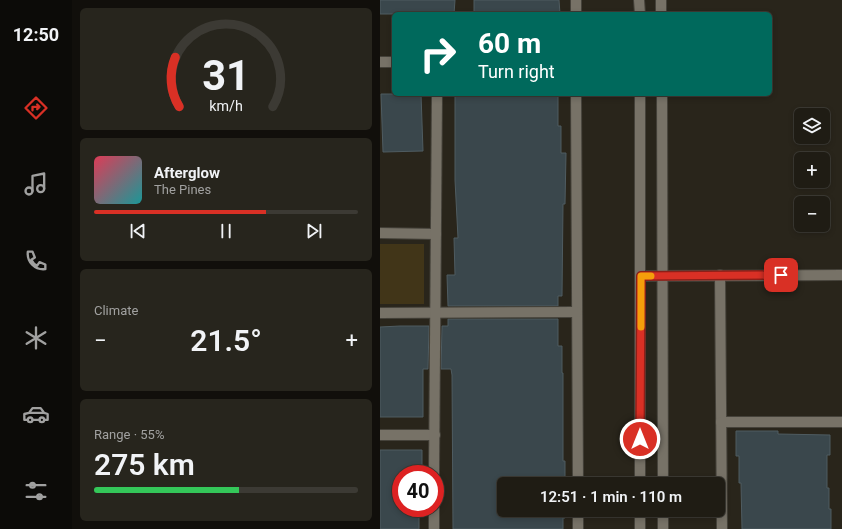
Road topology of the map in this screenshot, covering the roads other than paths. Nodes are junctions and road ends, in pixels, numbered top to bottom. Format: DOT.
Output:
graph roads {
  1 [pos="576,0"];
  2 [pos="640,0"];
  3 [pos="661,0"];
  4 [pos="576,12"];
  5 [pos="640,12"];
  6 [pos="661,12"];
  7 [pos="380,62"];
  8 [pos="392,62"];
  9 [pos="437,96"];
  10 [pos="576,96"];
  11 [pos="640,96"];
  12 [pos="662,96"];
  13 [pos="380,233"];
  14 [pos="436,234"];
  15 [pos="662,275"];
  16 [pos="720,275"];
  17 [pos="842,275"];
  18 [pos="641,276"];
  19 [pos="380,312"];
  20 [pos="435,312"];
  21 [pos="577,312"];
  22 [pos="721,422"];
  23 [pos="842,422"];
  24 [pos="380,435"];
  25 [pos="435,435"];
  26 [pos="434,465"];
  27 [pos="578,477"];
  28 [pos="640,477"];
  29 [pos="663,477"];
  30 [pos="434,517"];
  31 [pos="578,517"];
  32 [pos="640,517"];
  33 [pos="663,517"];
  34 [pos="434,529"];
  35 [pos="578,529"];
  36 [pos="640,529"];
  37 [pos="663,529"];
  38 [pos="722,529"];
  1 -- 4 [label="street"];
  2 -- 5 [label="street"];
  3 -- 6 [label="street"];
  7 -- 8 [label="street"];
  9 -- 14 [label="street"];
  10 -- 21 [label="street"];
  11 -- 18 [label="street"];
  12 -- 15 [label="street"];
  13 -- 14 [label="street"];
  14 -- 20 [label="street"];
  15 -- 16 [label="street"];
  15 -- 18 [label="street"];
  15 -- 29 [label="street"];
  16 -- 17 [label="street"];
  16 -- 22 [label="street"];
  18 -- 28 [label="street"];
  19 -- 20 [label="street"];
  20 -- 21 [label="street"];
  20 -- 25 [label="street"];
  21 -- 27 [label="street"];
  22 -- 23 [label="street"];
  22 -- 38 [label="street"];
  24 -- 25 [label="street"];
  25 -- 26 [label="street"];
  30 -- 34 [label="street"];
  31 -- 35 [label="street"];
  32 -- 36 [label="street"];
  33 -- 37 [label="street"];
}
